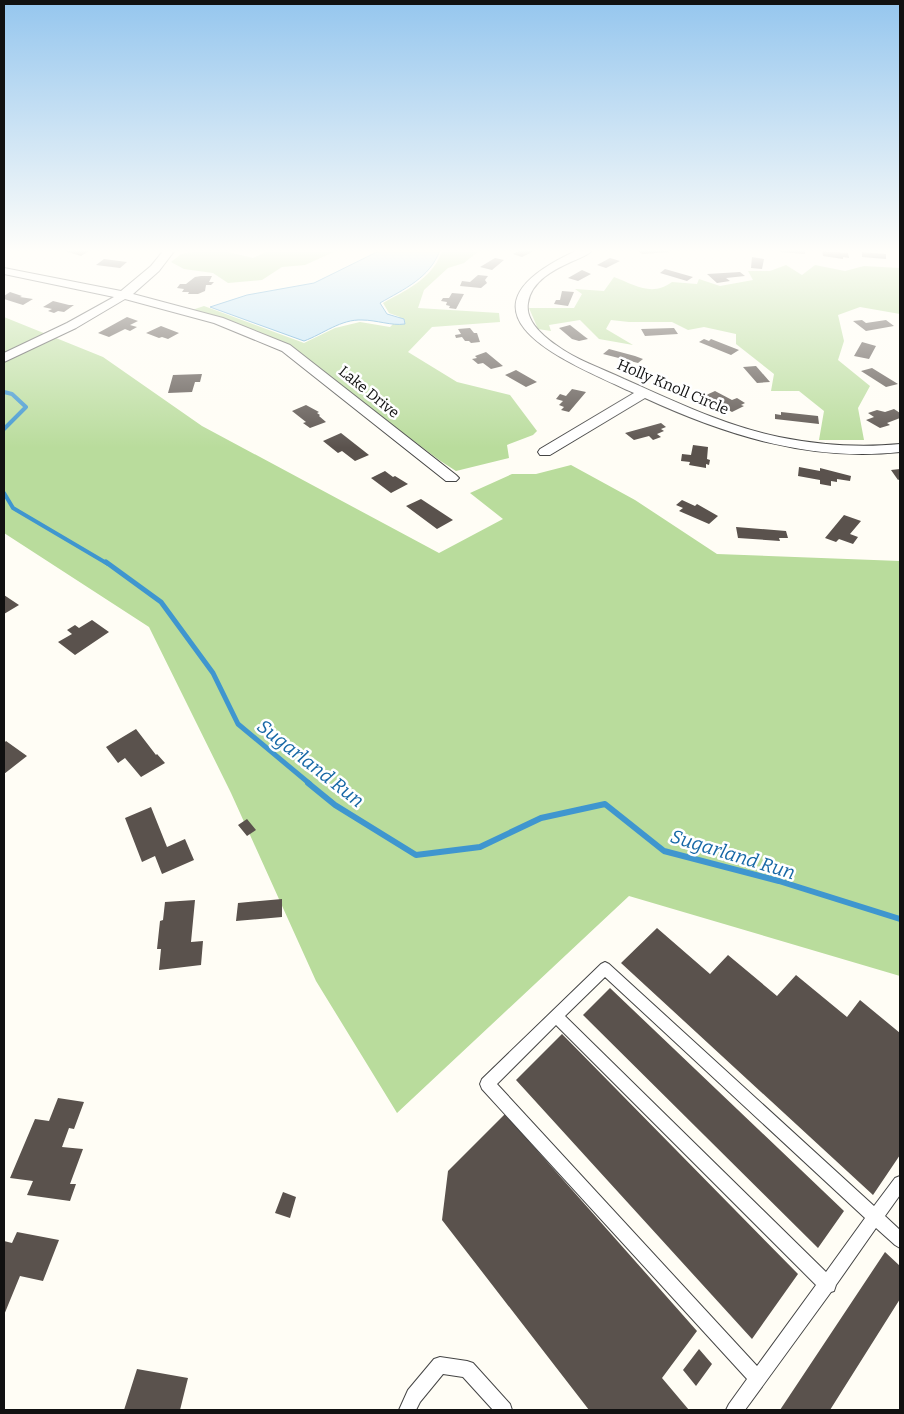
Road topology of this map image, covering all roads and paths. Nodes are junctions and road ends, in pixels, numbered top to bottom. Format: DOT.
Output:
graph roads {
  1 [pos="85,316"];
  2 [pos="206,316"];
  3 [pos="524,316"];
  4 [pos="4,358"];
  5 [pos="644,393"];
  6 [pos="900,448"];
  7 [pos="544,452"];
  8 [pos="451,478"];
  9 [pos="556,1016"];
  10 [pos="900,1183"];
  11 [pos="877,1218"];
  12 [pos="900,1240"];
  13 [pos="828,1285"];
  14 [pos="758,1379"];
  15 [pos="407,1410"];
  16 [pos="504,1410"];
  17 [pos="735,1410"];
  1 -- 4 [label="street"];
  2 -- 8 [label="street, Lake Drive"];
  3 -- 5 [label="street, Holly Knoll Circle"];
  5 -- 6 [label="street, Holly Knoll Circle"];
  5 -- 7 [label="street"];
  9 -- 11 [label="lane"];
  9 -- 13 [label="lane"];
  9 -- 14 [label="lane"];
  10 -- 11 [label="lane"];
  11 -- 12 [label="lane"];
  11 -- 13 [label="lane"];
  13 -- 14 [label="lane"];
  14 -- 17 [label="lane"];
  15 -- 16 [label="lane"];
}
